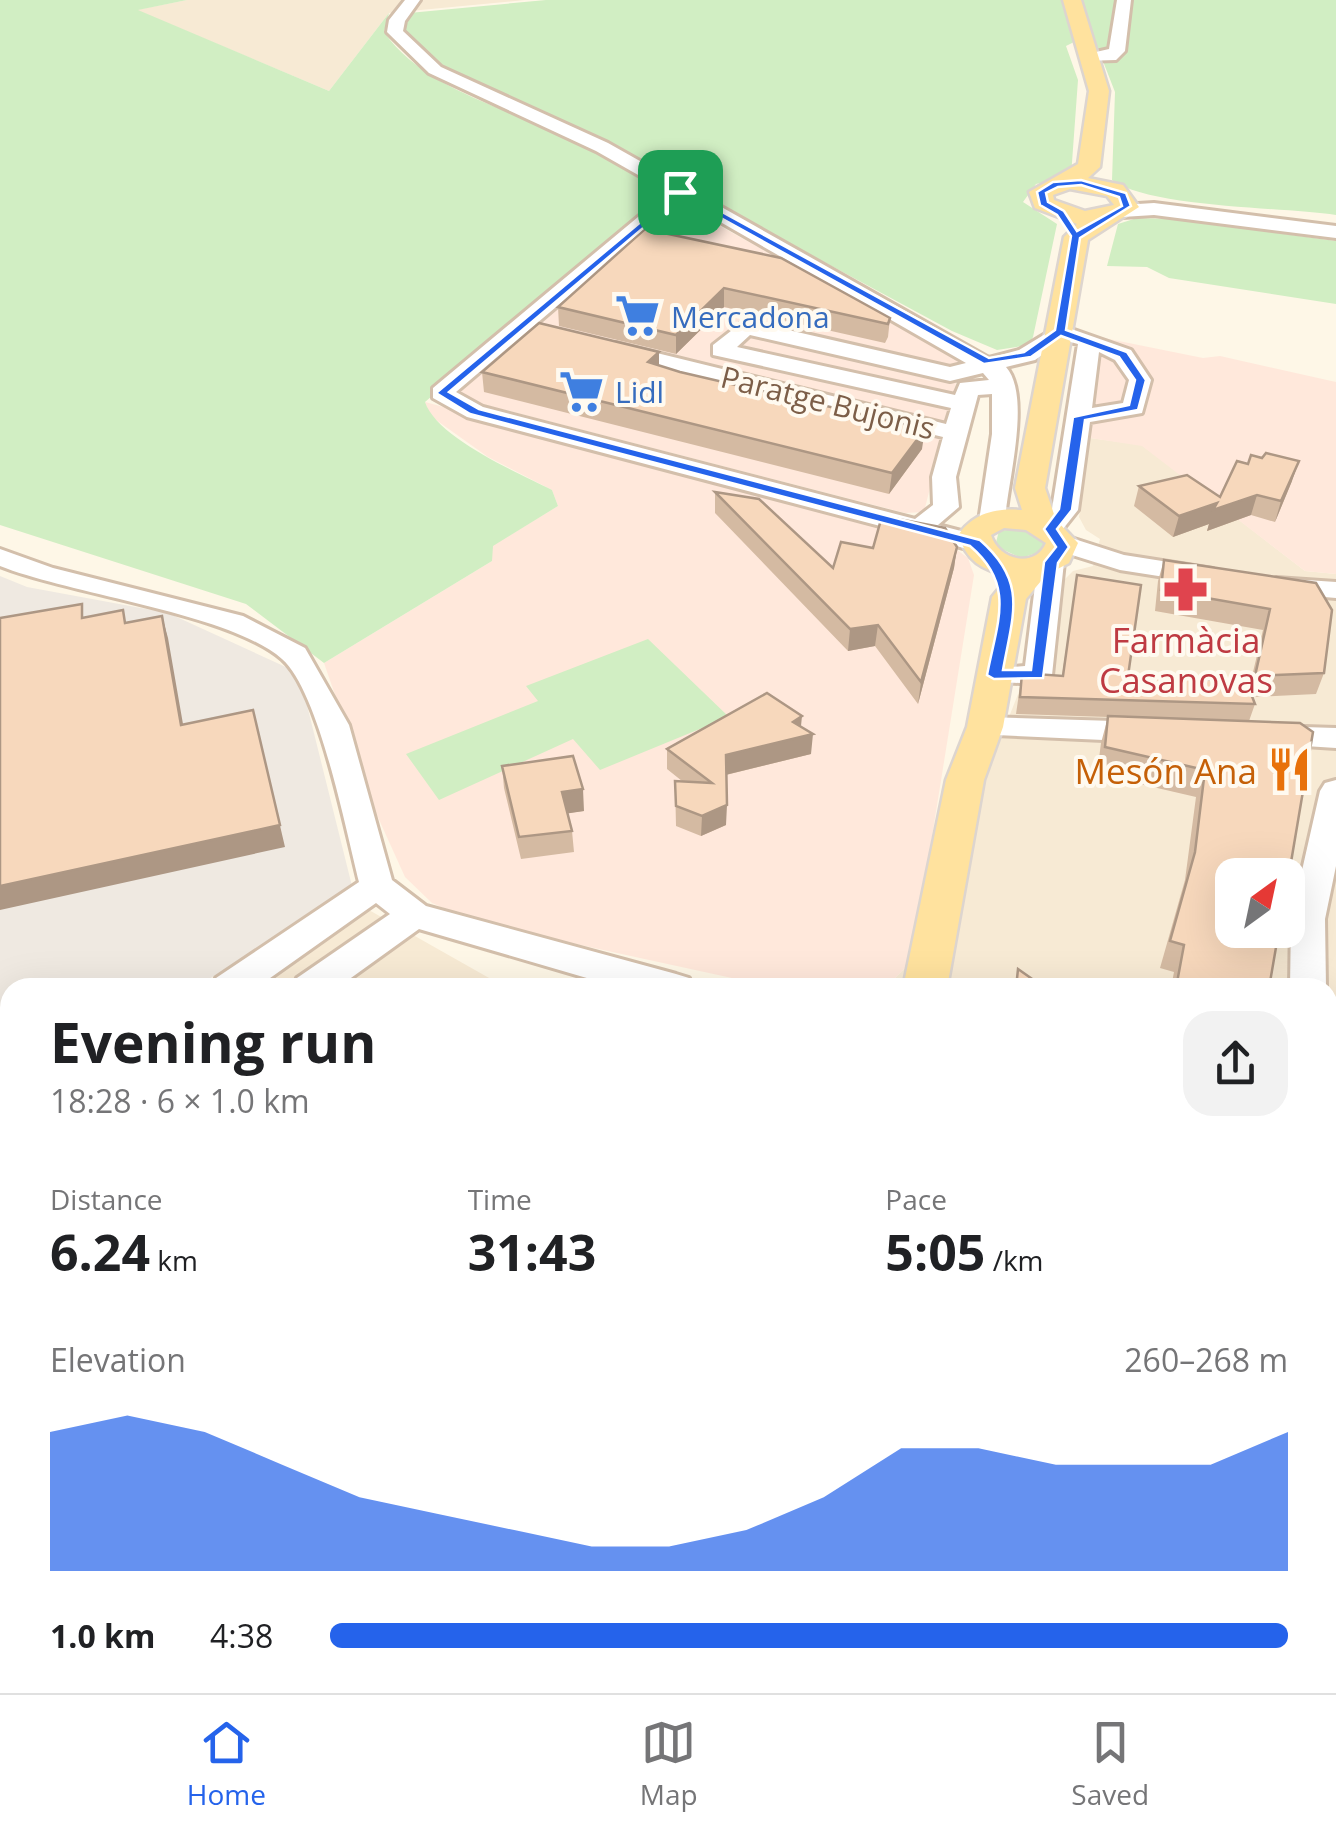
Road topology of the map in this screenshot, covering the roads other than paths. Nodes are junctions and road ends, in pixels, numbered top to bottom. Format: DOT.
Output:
graph roads {
  1 [pos="413,0"];
  2 [pos="1072,0"];
  3 [pos="1124,0"];
  4 [pos="1089,58"];
  5 [pos="1088,167"];
  6 [pos="1068,182"];
  7 [pos="680,192"];
  8 [pos="1113,203"];
  9 [pos="1336,223"];
  10 [pos="1068,225"];
  11 [pos="1336,232"];
  12 [pos="519,327"];
  13 [pos="1060,332"];
  14 [pos="556,336"];
  15 [pos="1090,340"];
  16 [pos="592,344"];
  17 [pos="702,370"];
  18 [pos="997,373"];
  19 [pos="960,388"];
  20 [pos="1079,417"];
  21 [pos="955,433"];
  22 [pos="1030,488"];
  23 [pos="936,515"];
  24 [pos="884,516"];
  25 [pos="989,535"];
  26 [pos="1050,547"];
  27 [pos="0,557"];
  28 [pos="1304,590"];
  29 [pos="1336,590"];
  30 [pos="1009,597"];
  31 [pos="1336,604"];
  32 [pos="994,675"];
  33 [pos="985,727"];
  34 [pos="1180,733"];
  35 [pos="1238,735"];
  36 [pos="1336,738"];
  37 [pos="1336,792"];
  38 [pos="377,886"];
  39 [pos="1325,891"];
  40 [pos="414,915"];
  41 [pos="244,978"];
  42 [pos="324,978"];
  43 [pos="637,978"];
  44 [pos="926,978"];
  45 [pos="952,978"];
  46 [pos="1308,978"];
  1 -- 7 [label="street"];
  2 -- 4 [label="main road"];
  3 -- 4 [label="street"];
  4 -- 5 [label="main road"];
  5 -- 6 [label="main road"];
  5 -- 8 [label="main road"];
  6 -- 8 [label="main road"];
  6 -- 10 [label="main road"];
  7 -- 12 [label="street"];
  7 -- 18 [label="street"];
  8 -- 9 [label="street"];
  8 -- 10 [label="main road"];
  8 -- 11 [label="street"];
  10 -- 13 [label="main road"];
  12 -- 14 [label="street"];
  12 -- 24 [label="street"];
  13 -- 15 [label="street"];
  13 -- 18 [label="street, Paratge Bujonis"];
  13 -- 22 [label="main road"];
  15 -- 20 [label="street"];
  15 -- 20 [label="street"];
  16 -- 17 [label="street, Paratge Bujonis"];
  17 -- 19 [label="street, Paratge Bujonis"];
  17 -- 21 [label="street, Paratge Bujonis"];
  18 -- 19 [label="street, Paratge Bujonis"];
  18 -- 25 [label="street"];
  19 -- 21 [label="street, Paratge Bujonis"];
  20 -- 26 [label="street"];
  21 -- 23 [label="street, Paratge Bujonis"];
  22 -- 25 [label="main road"];
  22 -- 26 [label="main road"];
  23 -- 24 [label="street"];
  23 -- 25 [label="street"];
  24 -- 25 [label="street"];
  25 -- 26 [label="main road"];
  25 -- 26 [label="main road"];
  25 -- 30 [label="main road"];
  26 -- 28 [label="street"];
  26 -- 30 [label="main road"];
  26 -- 32 [label="street"];
  27 -- 38 [label="street"];
  28 -- 29 [label="street"];
  28 -- 31 [label="street"];
  30 -- 32 [label="main road"];
  32 -- 33 [label="main road"];
  33 -- 34 [label="street"];
  33 -- 44 [label="main road"];
  33 -- 45 [label="main road"];
  35 -- 36 [label="street"];
  37 -- 39 [label="street"];
  38 -- 40 [label="street"];
  38 -- 41 [label="street"];
  39 -- 46 [label="street"];
  40 -- 42 [label="street"];
  40 -- 43 [label="street"];
}
